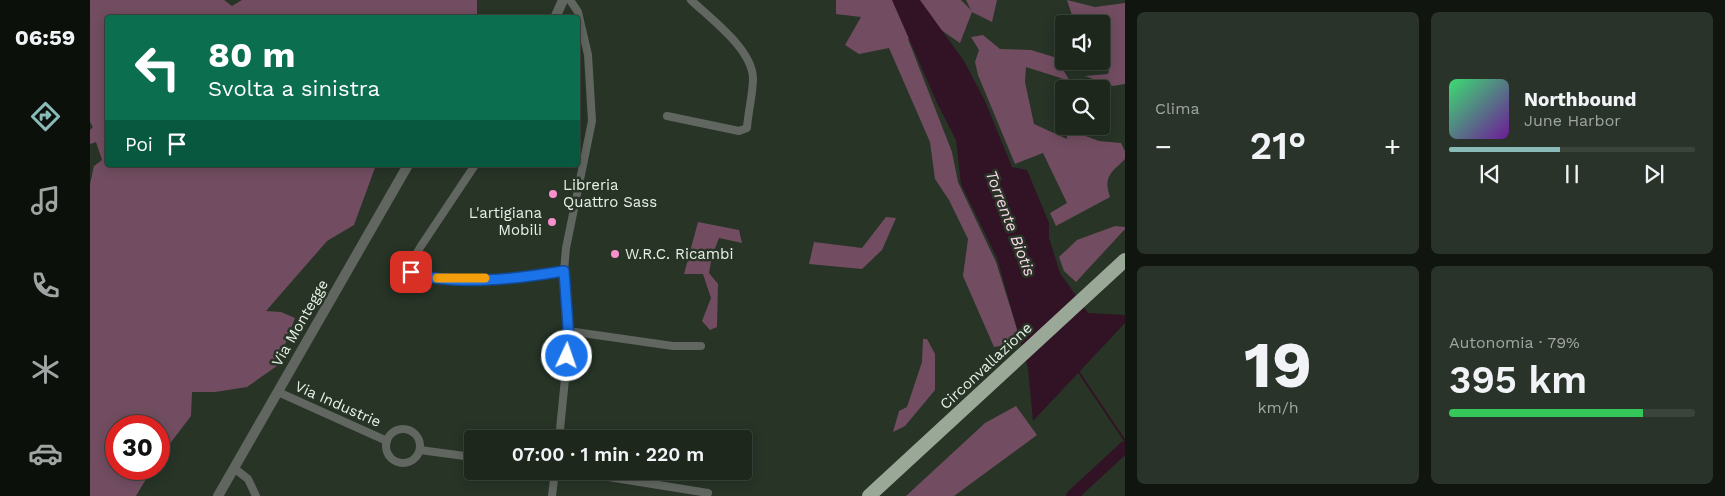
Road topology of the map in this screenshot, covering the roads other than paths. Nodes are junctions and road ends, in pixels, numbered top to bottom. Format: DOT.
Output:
graph roads {
  1 [pos="563,0"];
  2 [pos="570,0"];
  3 [pos="691,0"];
  4 [pos="556,15"];
  5 [pos="579,15"];
  6 [pos="580,21"];
  7 [pos="667,116"];
  8 [pos="407,167"];
  9 [pos="474,167"];
  10 [pos="1125,260"];
  11 [pos="564,271"];
  12 [pos="568,331"];
  13 [pos="701,346"];
  14 [pos="278,392"];
  15 [pos="560,430"];
  16 [pos="387,440"];
  17 [pos="420,450"];
  18 [pos="464,456"];
  19 [pos="234,468"];
  20 [pos="554,480"];
  21 [pos="627,480"];
  22 [pos="708,493"];
  23 [pos="218,496"];
  24 [pos="256,496"];
  25 [pos="552,496"];
  26 [pos="869,496"];
  1 -- 4 [label="street"];
  2 -- 5 [label="street"];
  3 -- 7 [label="street"];
  6 -- 11 [label="street"];
  8 -- 14 [label="street, Via Montegge"];
  9 -- 11 [label="street"];
  10 -- 26 [label="highway, Circonvallazione"];
  11 -- 12 [label="street"];
  12 -- 13 [label="street"];
  12 -- 15 [label="street"];
  14 -- 16 [label="street, Via Industrie"];
  14 -- 19 [label="street, Via Montegge"];
  16 -- 17 [label="street, Via Industrie"];
  16 -- 17 [label="street, Via Industrie"];
  17 -- 18 [label="street"];
  19 -- 23 [label="street, Via Montegge"];
  19 -- 24 [label="street"];
  20 -- 25 [label="street"];
  21 -- 22 [label="street"];
}
